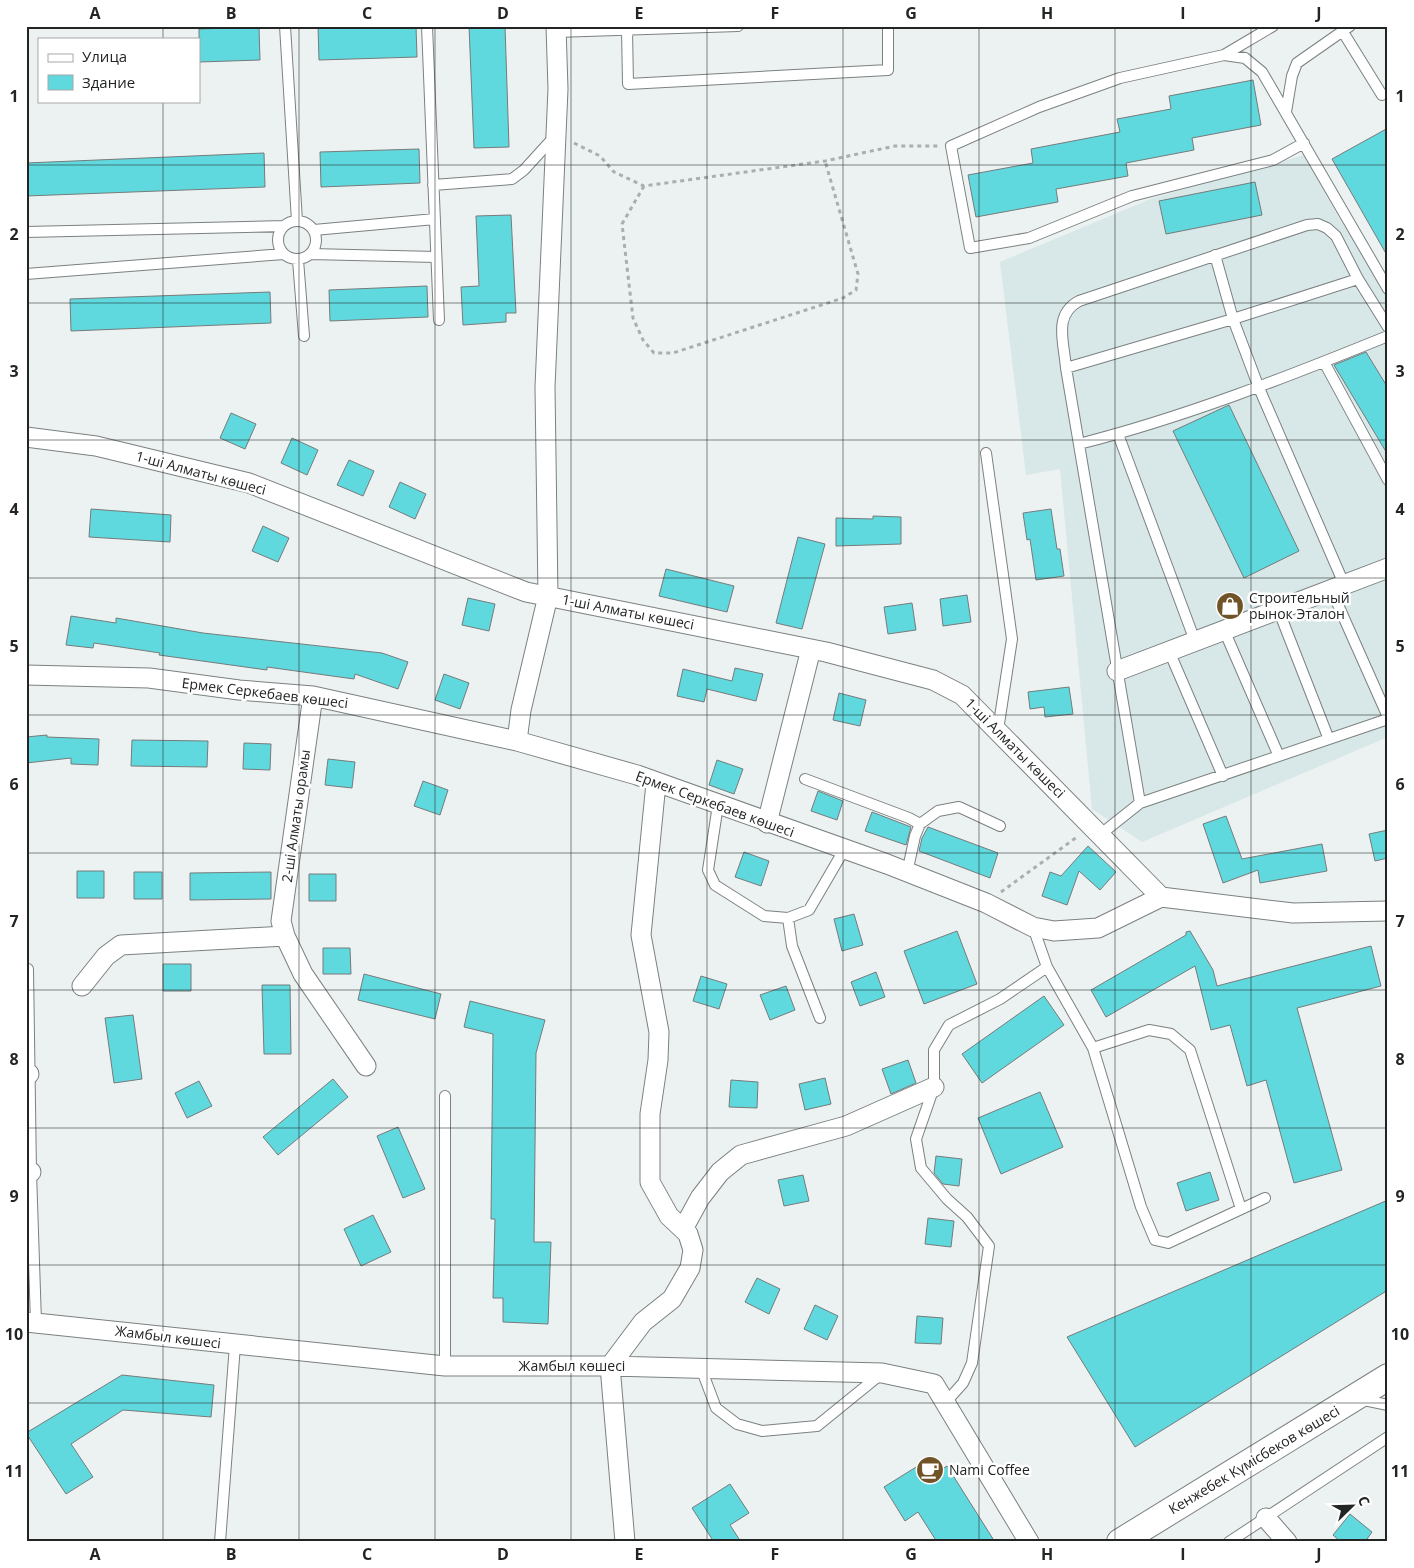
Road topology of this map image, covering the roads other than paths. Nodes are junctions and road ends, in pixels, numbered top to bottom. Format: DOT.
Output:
graph roads {
  1 [pos="285,26"];
  2 [pos="428,26"];
  3 [pos="738,26"];
  4 [pos="888,26"];
  5 [pos="1273,26"];
  6 [pos="556,29"];
  7 [pos="1346,29"];
  8 [pos="627,30"];
  9 [pos="1224,55"];
  10 [pos="1382,96"];
  11 [pos="1286,112"];
  12 [pos="554,136"];
  13 [pos="1304,143"];
  14 [pos="433,185"];
  15 [pos="435,220"];
  16 [pos="297,221"];
  17 [pos="284,226"];
  18 [pos="314,230"];
  19 [pos="26,232"];
  20 [pos="284,254"];
  21 [pos="311,254"];
  22 [pos="1215,255"];
  23 [pos="436,258"];
  24 [pos="298,260"];
  25 [pos="26,274"];
  26 [pos="1358,279"];
  27 [pos="1388,288"];
  28 [pos="1233,319"];
  29 [pos="439,320"];
  30 [pos="1388,327"];
  31 [pos="304,336"];
  32 [pos="1388,336"];
  33 [pos="1324,362"];
  34 [pos="1066,368"];
  35 [pos="1259,388"];
  36 [pos="1118,434"];
  37 [pos="26,437"];
  38 [pos="1079,444"];
  39 [pos="986,453"];
  40 [pos="1388,480"];
  41 [pos="1388,568"];
  42 [pos="1338,586"];
  43 [pos="548,596"];
  44 [pos="1278,609"];
  45 [pos="1224,630"];
  46 [pos="1195,641"];
  47 [pos="811,649"];
  48 [pos="1169,651"];
  49 [pos="1117,671"];
  50 [pos="26,675"];
  51 [pos="313,696"];
  52 [pos="1388,718"];
  53 [pos="998,730"];
  54 [pos="1328,737"];
  55 [pos="517,741"];
  56 [pos="1278,754"];
  57 [pos="1223,776"];
  58 [pos="805,780"];
  59 [pos="656,783"];
  60 [pos="1140,803"];
  61 [pos="718,805"];
  62 [pos="767,823"];
  63 [pos="920,824"];
  64 [pos="1000,826"];
  65 [pos="1097,830"];
  66 [pos="844,850"];
  67 [pos="907,873"];
  68 [pos="1161,897"];
  69 [pos="1388,911"];
  70 [pos="788,918"];
  71 [pos="1033,927"];
  72 [pos="286,936"];
  73 [pos="1047,967"];
  74 [pos="26,969"];
  75 [pos="82,986"];
  76 [pos="820,1018"];
  77 [pos="1093,1048"];
  78 [pos="366,1066"];
  79 [pos="28,1074"];
  80 [pos="934,1088"];
  81 [pos="445,1096"];
  82 [pos="28,1172"];
  83 [pos="1265,1198"];
  84 [pos="1241,1209"];
  85 [pos="683,1229"];
  86 [pos="31,1322"];
  87 [pos="235,1345"];
  88 [pos="445,1366"];
  89 [pos="610,1366"];
  90 [pos="701,1368"];
  91 [pos="882,1373"];
  92 [pos="1388,1377"];
  93 [pos="1356,1398"];
  94 [pos="946,1402"];
  95 [pos="1388,1405"];
  96 [pos="1388,1436"];
  97 [pos="1266,1518"];
  98 [pos="220,1542"];
  99 [pos="626,1542"];
  100 [pos="1029,1542"];
  101 [pos="1120,1542"];
  102 [pos="1229,1542"];
  103 [pos="1288,1542"];
  1 -- 16 [label="lane"];
  2 -- 14 [label="lane"];
  3 -- 8 [label="lane"];
  4 -- 8 [label="lane"];
  5 -- 9 [label="lane"];
  6 -- 8 [label="lane"];
  6 -- 12 [label="street"];
  7 -- 10 [label="lane"];
  7 -- 11 [label="lane"];
  9 -- 11 [label="lane"];
  9 -- 13 [label="lane"];
  11 -- 13 [label="lane"];
  12 -- 14 [label="lane"];
  12 -- 43 [label="street"];
  13 -- 27 [label="lane"];
  14 -- 15 [label="lane"];
  15 -- 18 [label="lane"];
  15 -- 23 [label="lane"];
  16 -- 17 [label="lane"];
  16 -- 18 [label="lane"];
  17 -- 19 [label="lane"];
  17 -- 20 [label="lane"];
  18 -- 21 [label="lane"];
  20 -- 24 [label="lane"];
  20 -- 25 [label="lane"];
  21 -- 23 [label="lane"];
  21 -- 24 [label="lane"];
  22 -- 26 [label="lane"];
  22 -- 28 [label="lane"];
  22 -- 34 [label="lane"];
  23 -- 29 [label="lane"];
  24 -- 31 [label="lane"];
  26 -- 28 [label="lane"];
  26 -- 30 [label="lane"];
  28 -- 34 [label="lane"];
  28 -- 35 [label="lane"];
  32 -- 33 [label="lane"];
  33 -- 35 [label="lane"];
  33 -- 40 [label="lane"];
  34 -- 38 [label="lane"];
  35 -- 36 [label="lane"];
  35 -- 42 [label="lane"];
  36 -- 38 [label="lane"];
  36 -- 46 [label="lane"];
  37 -- 43 [label="street, 1-ші Алматы көшесі"];
  38 -- 49 [label="lane"];
  39 -- 53 [label="lane"];
  41 -- 42 [label="street"];
  42 -- 44 [label="street"];
  42 -- 52 [label="lane"];
  43 -- 47 [label="street, 1-ші Алматы көшесі"];
  43 -- 55 [label="street"];
  44 -- 45 [label="street"];
  44 -- 54 [label="lane"];
  45 -- 46 [label="street"];
  45 -- 56 [label="lane"];
  46 -- 48 [label="street"];
  47 -- 53 [label="street, 1-ші Алматы көшесі"];
  47 -- 62 [label="street"];
  48 -- 49 [label="street"];
  48 -- 57 [label="lane"];
  49 -- 60 [label="lane"];
  50 -- 51 [label="street, Ермек Серкебаев көшесі"];
  51 -- 55 [label="street, Ермек Серкебаев көшесі"];
  51 -- 72 [label="street, 2-ші Алматы орамы"];
  52 -- 54 [label="lane"];
  53 -- 65 [label="street, 1-ші Алматы көшесі"];
  54 -- 56 [label="lane"];
  55 -- 59 [label="street, Ермек Серкебаев көшесі"];
  56 -- 57 [label="lane"];
  57 -- 60 [label="lane"];
  58 -- 63 [label="lane"];
  59 -- 61 [label="street, Ермек Серкебаев көшесі"];
  59 -- 85 [label="street"];
  60 -- 65 [label="lane"];
  61 -- 62 [label="street, Ермек Серкебаев көшесі"];
  61 -- 70 [label="lane"];
  62 -- 66 [label="street, Ермек Серкебаев көшесі"];
  63 -- 64 [label="lane"];
  63 -- 67 [label="lane"];
  65 -- 68 [label="street, 1-ші Алматы көшесі"];
  66 -- 67 [label="street, Ермек Серкебаев көшесі"];
  66 -- 70 [label="lane"];
  67 -- 71 [label="street, Ермек Серкебаев көшесі"];
  68 -- 69 [label="street"];
  68 -- 71 [label="street, Ермек Серкебаев көшесі"];
  70 -- 76 [label="lane"];
  71 -- 73 [label="lane"];
  72 -- 75 [label="street"];
  72 -- 78 [label="street, 2-ші Алматы орамы"];
  73 -- 77 [label="lane"];
  73 -- 80 [label="lane"];
  74 -- 79 [label="lane"];
  77 -- 84 [label="lane"];
  77 -- 84 [label="lane"];
  79 -- 82 [label="lane"];
  80 -- 85 [label="street"];
  80 -- 94 [label="lane"];
  81 -- 88 [label="lane"];
  82 -- 86 [label="lane"];
  83 -- 84 [label="lane"];
  85 -- 89 [label="street"];
  86 -- 87 [label="street, Жамбыл көшесі"];
  87 -- 88 [label="street, Жамбыл көшесі"];
  87 -- 98 [label="lane"];
  88 -- 89 [label="street, Жамбыл көшесі"];
  89 -- 90 [label="street, Жамбыл көшесі"];
  89 -- 99 [label="street"];
  90 -- 91 [label="street, Жамбыл көшесі"];
  90 -- 91 [label="lane"];
  91 -- 94 [label="street, Жамбыл көшесі"];
  92 -- 93 [label="street, Кенжебек Күмісбеков көшесі"];
  93 -- 95 [label="lane"];
  93 -- 101 [label="street, Кенжебек Күмісбеков көшесі"];
  94 -- 100 [label="street, Жамбыл көшесі"];
  96 -- 97 [label="lane"];
  97 -- 102 [label="lane"];
  97 -- 103 [label="street"];
}
